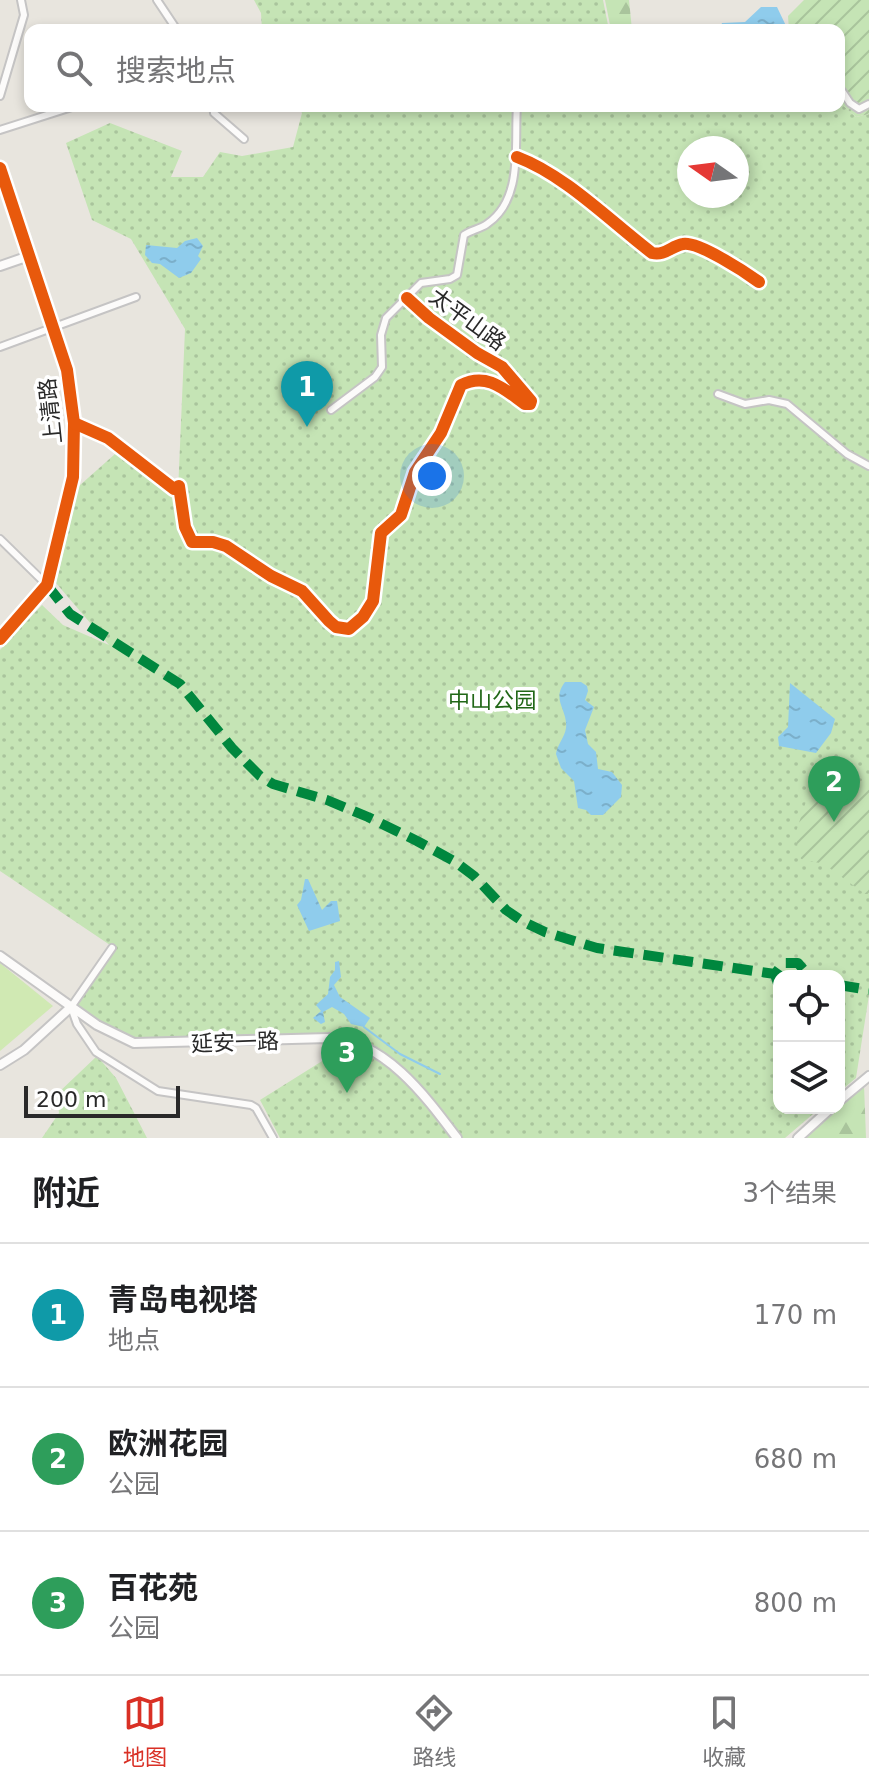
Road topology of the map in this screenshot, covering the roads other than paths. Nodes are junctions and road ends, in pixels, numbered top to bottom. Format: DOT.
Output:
graph roads {
  1 [pos="21,0"];
  2 [pos="157,0"];
  3 [pos="173,24"];
  4 [pos="0,96"];
  5 [pos="845,96"];
  6 [pos="869,104"];
  7 [pos="56,112"];
  8 [pos="214,112"];
  9 [pos="517,112"];
  10 [pos="0,130"];
  11 [pos="244,139"];
  12 [pos="517,157"];
  13 [pos="0,168"];
  14 [pos="29,256"];
  15 [pos="0,266"];
  16 [pos="759,282"];
  17 [pos="136,297"];
  18 [pos="407,298"];
  19 [pos="53,329"];
  20 [pos="0,347"];
  21 [pos="718,394"];
  22 [pos="331,410"];
  23 [pos="74,423"];
  24 [pos="869,466"];
  25 [pos="0,539"];
  26 [pos="47,585"];
  27 [pos="0,639"];
  28 [pos="112,948"];
  29 [pos="0,956"];
  30 [pos="71,1007"];
  31 [pos="0,1065"];
  32 [pos="869,1076"];
  33 [pos="845,1096"];
  34 [pos="824,1114"];
  35 [pos="273,1138"];
  36 [pos="457,1138"];
  37 [pos="798,1138"];
  1 -- 4 [label="street"];
  2 -- 3 [label="street"];
  5 -- 6 [label="street"];
  7 -- 10 [label="street"];
  8 -- 11 [label="street"];
  9 -- 12 [label="street"];
  12 -- 16 [label="street"];
  12 -- 18 [label="street"];
  13 -- 14 [label="street, 上清路"];
  14 -- 15 [label="main road"];
  14 -- 19 [label="street, 上清路"];
  17 -- 19 [label="street"];
  18 -- 22 [label="street"];
  18 -- 23 [label="street, 太平山路"];
  19 -- 20 [label="street"];
  19 -- 23 [label="street, 上清路"];
  21 -- 24 [label="street"];
  23 -- 26 [label="street, 上清路"];
  25 -- 26 [label="street"];
  26 -- 27 [label="street, 上清路"];
  28 -- 30 [label="street"];
  29 -- 30 [label="main road, 延安一路"];
  30 -- 31 [label="main road"];
  30 -- 35 [label="street"];
  30 -- 36 [label="main road, 延安一路"];
  32 -- 33 [label="main road"];
  34 -- 37 [label="main road"];
}
